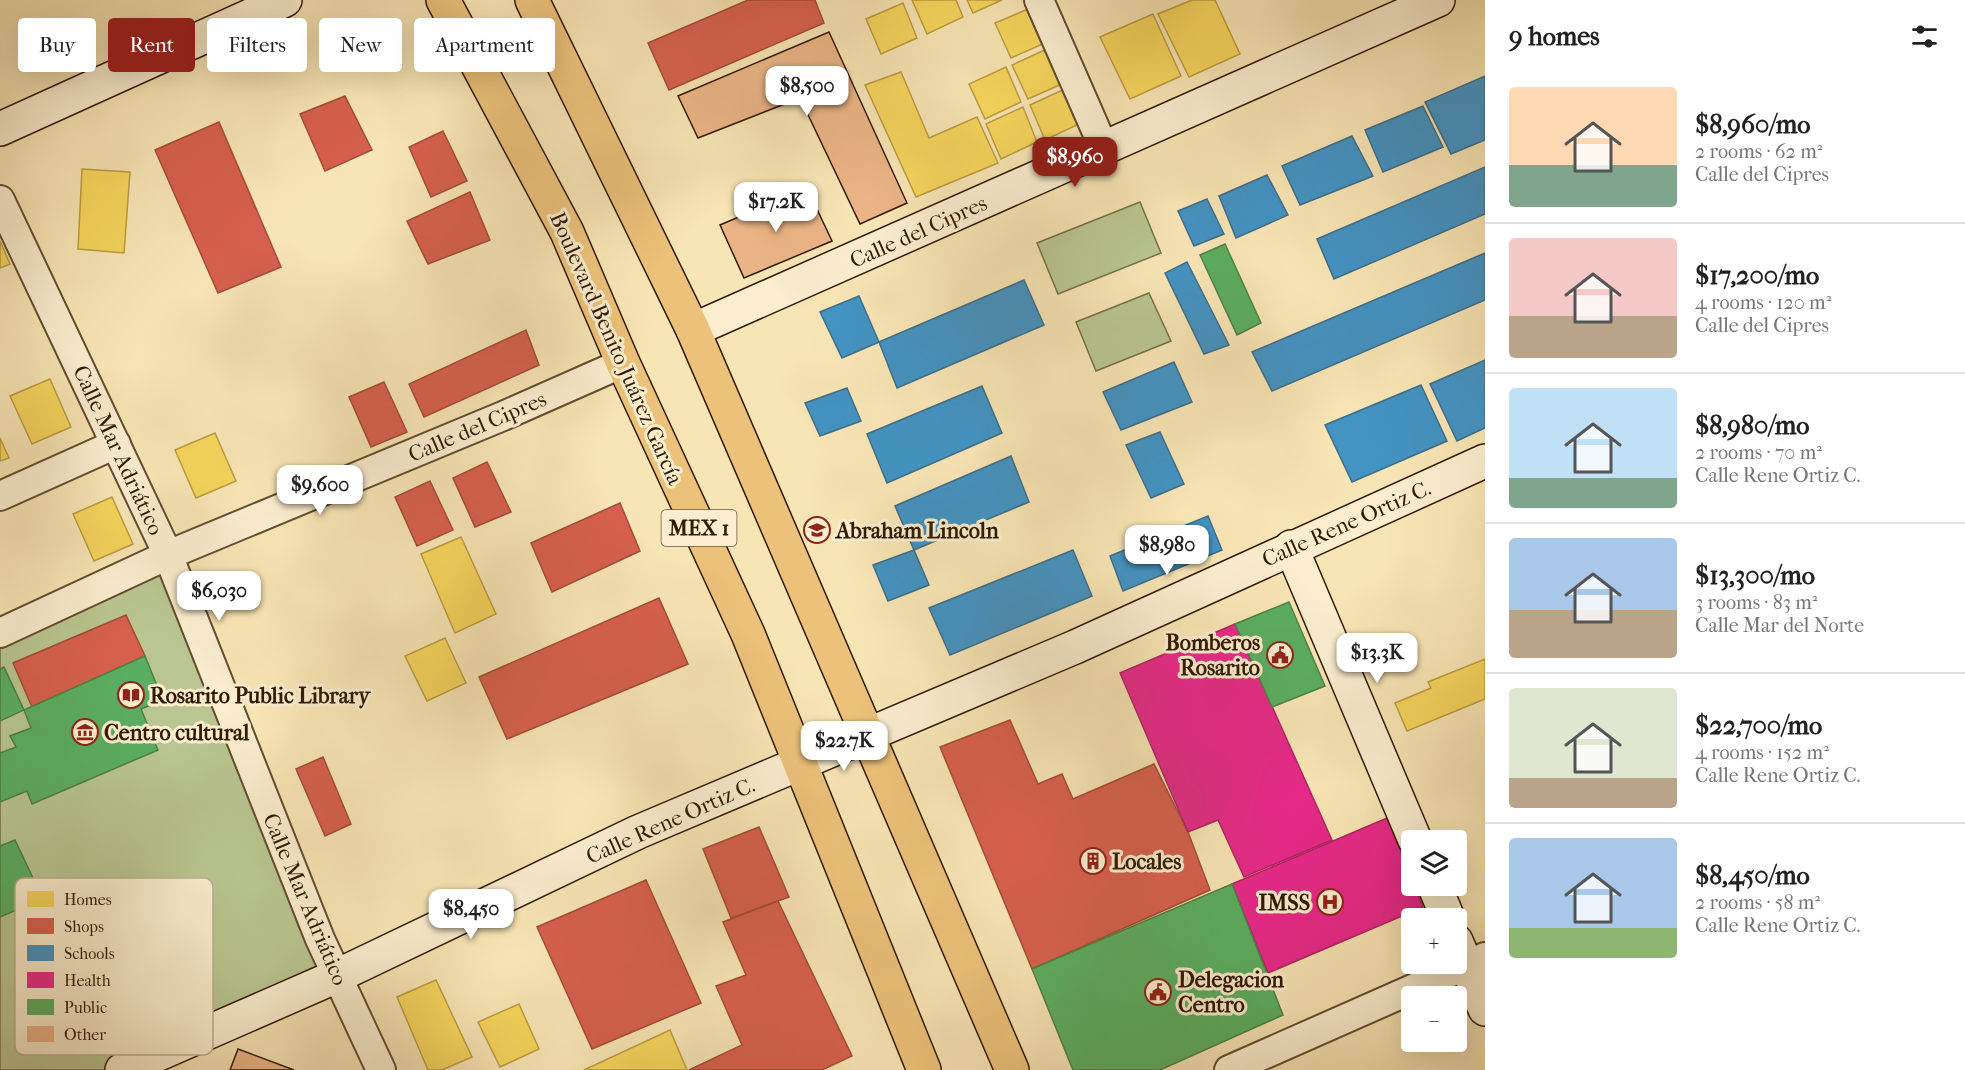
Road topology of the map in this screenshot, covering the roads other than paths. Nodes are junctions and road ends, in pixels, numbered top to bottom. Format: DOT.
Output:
graph roads {
  1 [pos="285,0"];
  2 [pos="443,0"];
  3 [pos="532,0"];
  4 [pos="1039,0"];
  5 [pos="1438,0"];
  6 [pos="0,129"];
  7 [pos="1103,146"];
  8 [pos="0,200"];
  9 [pos="693,330"];
  10 [pos="623,363"];
  11 [pos="116,444"];
  12 [pos="1485,461"];
  13 [pos="0,496"];
  14 [pos="1291,547"];
  15 [pos="168,555"];
  16 [pos="0,633"];
  17 [pos="868,734"];
  18 [pos="800,763"];
  19 [pos="1411,830"];
  20 [pos="1469,954"];
  21 [pos="338,976"];
  22 [pos="1485,1009"];
  23 [pos="213,1030"];
  24 [pos="156,1055"];
  25 [pos="122,1070"];
  26 [pos="381,1070"];
  27 [pos="924,1070"];
  28 [pos="1012,1070"];
  29 [pos="1229,1070"];
  1 -- 6 [label="main road"];
  2 -- 10 [label="main road, Boulevard Benito Juárez García / MEX 1"];
  3 -- 9 [label="main road, MEX 1"];
  4 -- 7 [label="street"];
  5 -- 7 [label="main road, Calle del Cipres"];
  7 -- 9 [label="main road, Calle del Cipres"];
  8 -- 11 [label="street, Calle Mar Adriático"];
  9 -- 17 [label="main road, MEX 1"];
  10 -- 15 [label="street, Calle del Cipres"];
  10 -- 18 [label="main road, Boulevard Benito Juárez García / MEX 1"];
  11 -- 13 [label="street"];
  11 -- 15 [label="street, Calle Mar Adriático"];
  12 -- 14 [label="main road, Calle Rene Ortiz C."];
  14 -- 17 [label="main road, Calle Rene Ortiz C."];
  14 -- 19 [label="main road"];
  15 -- 16 [label="street, Calle del Cipres"];
  15 -- 21 [label="street, Calle Mar Adriático"];
  17 -- 18 [label="main road, Calle Rene Ortiz C."];
  17 -- 28 [label="main road, MEX 1"];
  18 -- 21 [label="main road, Calle Rene Ortiz C."];
  18 -- 27 [label="main road, Boulevard Benito Juárez García / MEX 1"];
  20 -- 22 [label="main road"];
  20 -- 29 [label="street"];
  21 -- 23 [label="main road, Calle Rene Ortiz C."];
  21 -- 26 [label="street, Calle Mar Adriático"];
  24 -- 25 [label="main road, Calle Rene Ortiz C."];
}
